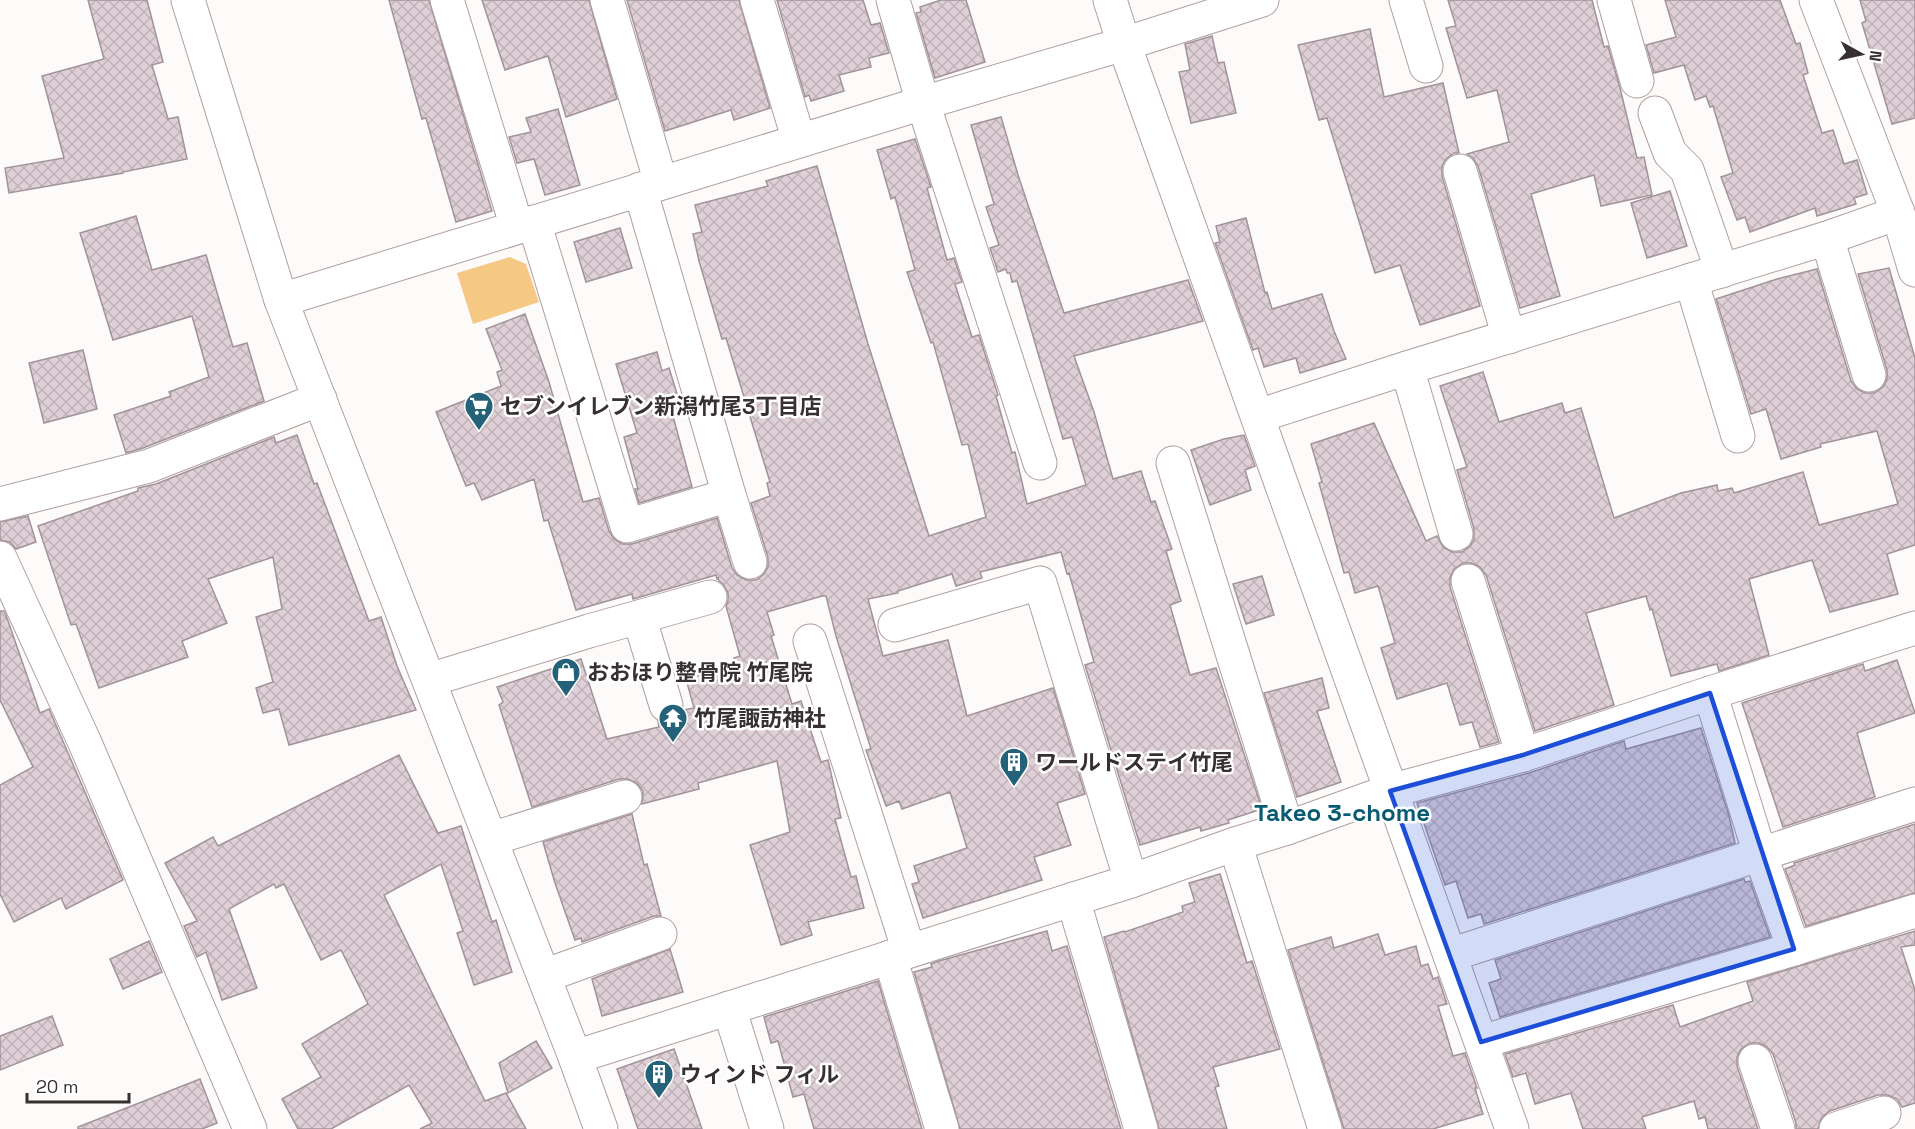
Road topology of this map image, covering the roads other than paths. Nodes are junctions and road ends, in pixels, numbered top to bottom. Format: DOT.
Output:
graph roads {
  1 [pos="188,0"];
  2 [pos="447,0"];
  3 [pos="607,0"];
  4 [pos="757,0"];
  5 [pos="893,0"];
  6 [pos="1110,0"];
  7 [pos="1262,0"];
  8 [pos="1406,0"];
  9 [pos="1614,0"];
  10 [pos="1816,0"];
  11 [pos="1124,44"];
  12 [pos="1426,66"];
  13 [pos="1637,81"];
  14 [pos="923,103"];
  15 [pos="1655,113"];
  16 [pos="799,141"];
  17 [pos="1460,171"];
  18 [pos="651,186"];
  19 [pos="1898,213"];
  20 [pos="525,225"];
  21 [pos="1827,238"];
  22 [pos="1915,270"];
  23 [pos="1722,271"];
  24 [pos="1691,280"];
  25 [pos="281,300"];
  26 [pos="1509,337"];
  27 [pos="1407,368"];
  28 [pos="1869,375"];
  29 [pos="320,399"];
  30 [pos="1258,416"];
  31 [pos="1738,436"];
  32 [pos="1173,462"];
  33 [pos="1040,463"];
  34 [pos="729,495"];
  35 [pos="0,504"];
  36 [pos="1456,534"];
  37 [pos="0,558"];
  38 [pos="750,562"];
  39 [pos="1468,581"];
  40 [pos="710,597"];
  41 [pos="639,617"];
  42 [pos="895,626"];
  43 [pos="1915,628"];
  44 [pos="810,641"];
  45 [pos="429,680"];
  46 [pos="1710,693"];
  47 [pos="666,705"];
  48 [pos="1523,755"];
  49 [pos="1390,791"];
  50 [pos="625,796"];
  51 [pos="1915,804"];
  52 [pos="1287,828"];
  53 [pos="491,839"];
  54 [pos="1235,844"];
  55 [pos="1760,854"];
  56 [pos="1131,881"];
  57 [pos="1073,899"];
  58 [pos="1915,911"];
  59 [pos="660,934"];
  60 [pos="1794,949"];
  61 [pos="899,954"];
  62 [pos="1450,955"];
  63 [pos="544,976"];
  64 [pos="729,1008"];
  65 [pos="1481,1042"];
  66 [pos="575,1057"];
  67 [pos="1755,1061"];
  68 [pos="1884,1113"];
  69 [pos="250,1129"];
  70 [pos="601,1129"];
  71 [pos="767,1129"];
  72 [pos="942,1129"];
  73 [pos="1141,1129"];
  74 [pos="1325,1129"];
  75 [pos="1512,1129"];
  76 [pos="1778,1129"];
  77 [pos="1836,1129"];
  1 -- 25 [label="street"];
  2 -- 20 [label="street"];
  3 -- 18 [label="street"];
  4 -- 16 [label="street"];
  5 -- 14 [label="street"];
  6 -- 11 [label="street"];
  7 -- 11 [label="street"];
  8 -- 12 [label="street"];
  9 -- 13 [label="street"];
  10 -- 19 [label="street"];
  11 -- 14 [label="street"];
  11 -- 30 [label="street"];
  14 -- 16 [label="street"];
  14 -- 33 [label="street"];
  15 -- 23 [label="street"];
  16 -- 18 [label="street"];
  17 -- 26 [label="street"];
  18 -- 20 [label="street"];
  18 -- 34 [label="street"];
  19 -- 21 [label="street"];
  19 -- 22 [label="street"];
  20 -- 25 [label="street"];
  20 -- 34 [label="street"];
  21 -- 23 [label="street"];
  21 -- 28 [label="street"];
  23 -- 24 [label="street"];
  24 -- 26 [label="street"];
  24 -- 31 [label="street"];
  25 -- 29 [label="street"];
  26 -- 27 [label="street"];
  27 -- 30 [label="street"];
  27 -- 36 [label="street"];
  29 -- 35 [label="street"];
  29 -- 45 [label="street"];
  30 -- 49 [label="street"];
  32 -- 52 [label="street"];
  34 -- 38 [label="street"];
  37 -- 69 [label="street"];
  39 -- 48 [label="street"];
  40 -- 41 [label="street"];
  41 -- 45 [label="street"];
  41 -- 47 [label="street"];
  42 -- 56 [label="street"];
  43 -- 46 [label="street"];
  44 -- 61 [label="street"];
  45 -- 53 [label="street"];
  46 -- 48 [label="street"];
  46 -- 55 [label="street"];
  48 -- 49 [label="street"];
  49 -- 52 [label="street"];
  49 -- 62 [label="street"];
  50 -- 53 [label="street"];
  51 -- 55 [label="street"];
  52 -- 54 [label="street"];
  53 -- 63 [label="street"];
  54 -- 56 [label="street"];
  54 -- 74 [label="street"];
  55 -- 60 [label="street"];
  55 -- 62 [label="street"];
  56 -- 57 [label="street"];
  57 -- 61 [label="street"];
  57 -- 73 [label="street"];
  58 -- 60 [label="street"];
  59 -- 63 [label="street"];
  60 -- 65 [label="street"];
  61 -- 64 [label="street"];
  61 -- 72 [label="street"];
  62 -- 65 [label="street"];
  63 -- 66 [label="street"];
  64 -- 66 [label="street"];
  64 -- 71 [label="street"];
  65 -- 75 [label="street"];
  66 -- 70 [label="street"];
  67 -- 76 [label="street"];
  68 -- 77 [label="street"];
}
